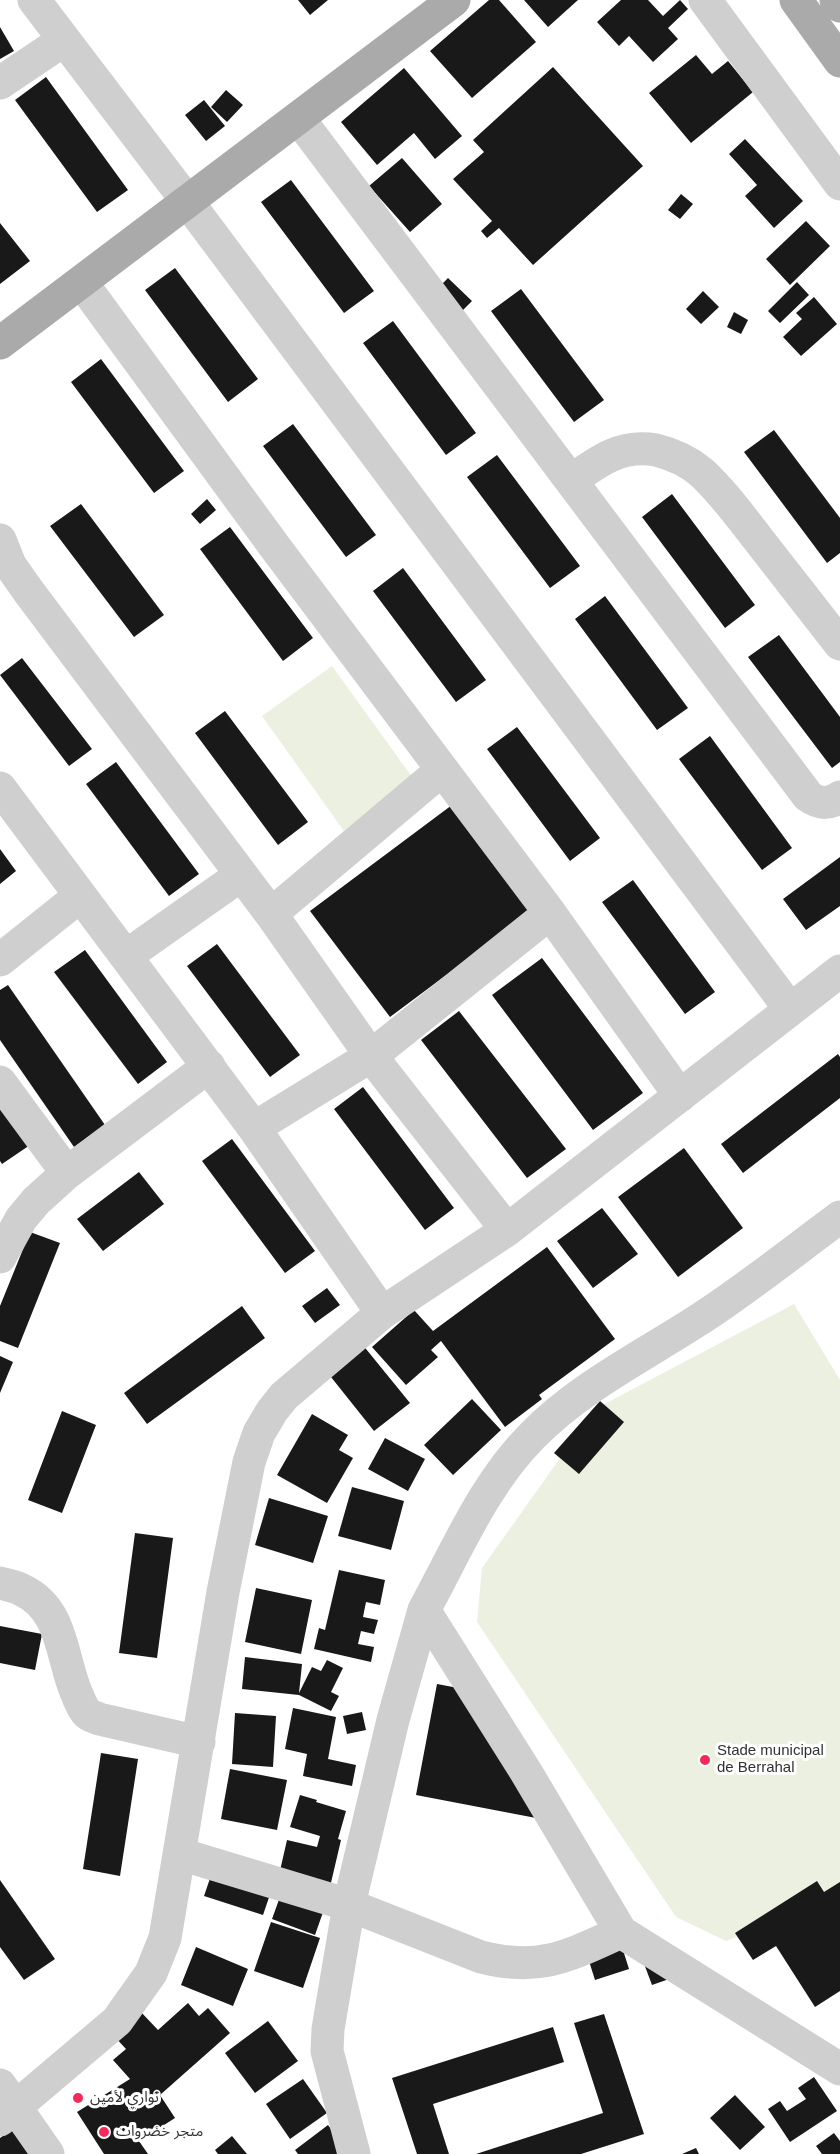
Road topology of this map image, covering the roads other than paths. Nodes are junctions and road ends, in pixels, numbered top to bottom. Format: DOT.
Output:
graph roads {
  1 [pos="34,0"];
  2 [pos="454,0"];
  3 [pos="705,0"];
  4 [pos="796,0"];
  5 [pos="836,0"];
  6 [pos="840,6"];
  7 [pos="64,40"];
  8 [pos="840,61"];
  9 [pos="0,83"];
  10 [pos="299,119"];
  11 [pos="840,183"];
  12 [pos="187,201"];
  13 [pos="82,282"];
  14 [pos="0,343"];
  15 [pos="572,480"];
  16 [pos="0,540"];
  17 [pos="840,644"];
  18 [pos="442,770"];
  19 [pos="0,788"];
  20 [pos="840,797"];
  21 [pos="241,875"];
  22 [pos="80,896"];
  23 [pos="550,913"];
  24 [pos="271,914"];
  25 [pos="126,957"];
  26 [pos="0,960"];
  27 [pos="840,970"];
  28 [pos="789,1009"];
  29 [pos="370,1056"];
  30 [pos="209,1066"];
  31 [pos="0,1082"];
  32 [pos="680,1096"];
  33 [pos="254,1128"];
  34 [pos="67,1173"];
  35 [pos="840,1217"];
  36 [pos="507,1230"];
  37 [pos="0,1257"];
  38 [pos="382,1313"];
  39 [pos="0,1583"];
  40 [pos="424,1610"];
  41 [pos="200,1742"];
  42 [pos="180,1854"];
  43 [pos="349,1905"];
  44 [pos="621,1932"];
  45 [pos="840,2069"];
  46 [pos="5,2103"];
  47 [pos="48,2154"];
  48 [pos="354,2154"];
  1 -- 7 [label="street"];
  2 -- 10 [label="main road"];
  3 -- 11 [label="street"];
  4 -- 8 [label="main road"];
  5 -- 6 [label="main road"];
  7 -- 9 [label="street"];
  7 -- 12 [label="street"];
  10 -- 12 [label="main road"];
  10 -- 15 [label="street"];
  12 -- 13 [label="main road"];
  12 -- 28 [label="street"];
  13 -- 14 [label="main road"];
  13 -- 18 [label="street"];
  15 -- 17 [label="street"];
  15 -- 20 [label="street"];
  16 -- 21 [label="street"];
  18 -- 23 [label="street"];
  18 -- 24 [label="street"];
  19 -- 22 [label="street"];
  21 -- 24 [label="street"];
  21 -- 25 [label="street"];
  22 -- 25 [label="street"];
  22 -- 26 [label="street"];
  23 -- 29 [label="street"];
  23 -- 32 [label="street"];
  24 -- 29 [label="street"];
  25 -- 30 [label="street"];
  27 -- 28 [label="street"];
  28 -- 32 [label="street"];
  29 -- 33 [label="street"];
  29 -- 36 [label="street"];
  30 -- 33 [label="street"];
  30 -- 34 [label="street"];
  31 -- 34 [label="street"];
  32 -- 36 [label="street"];
  33 -- 38 [label="street"];
  34 -- 37 [label="street"];
  35 -- 40 [label="street"];
  36 -- 38 [label="street"];
  38 -- 41 [label="street"];
  39 -- 41 [label="street"];
  40 -- 43 [label="street"];
  40 -- 44 [label="street"];
  41 -- 42 [label="street"];
  42 -- 43 [label="street"];
  42 -- 46 [label="street"];
  43 -- 44 [label="street"];
  43 -- 48 [label="street"];
  44 -- 45 [label="street"];
  46 -- 47 [label="street"];
}
